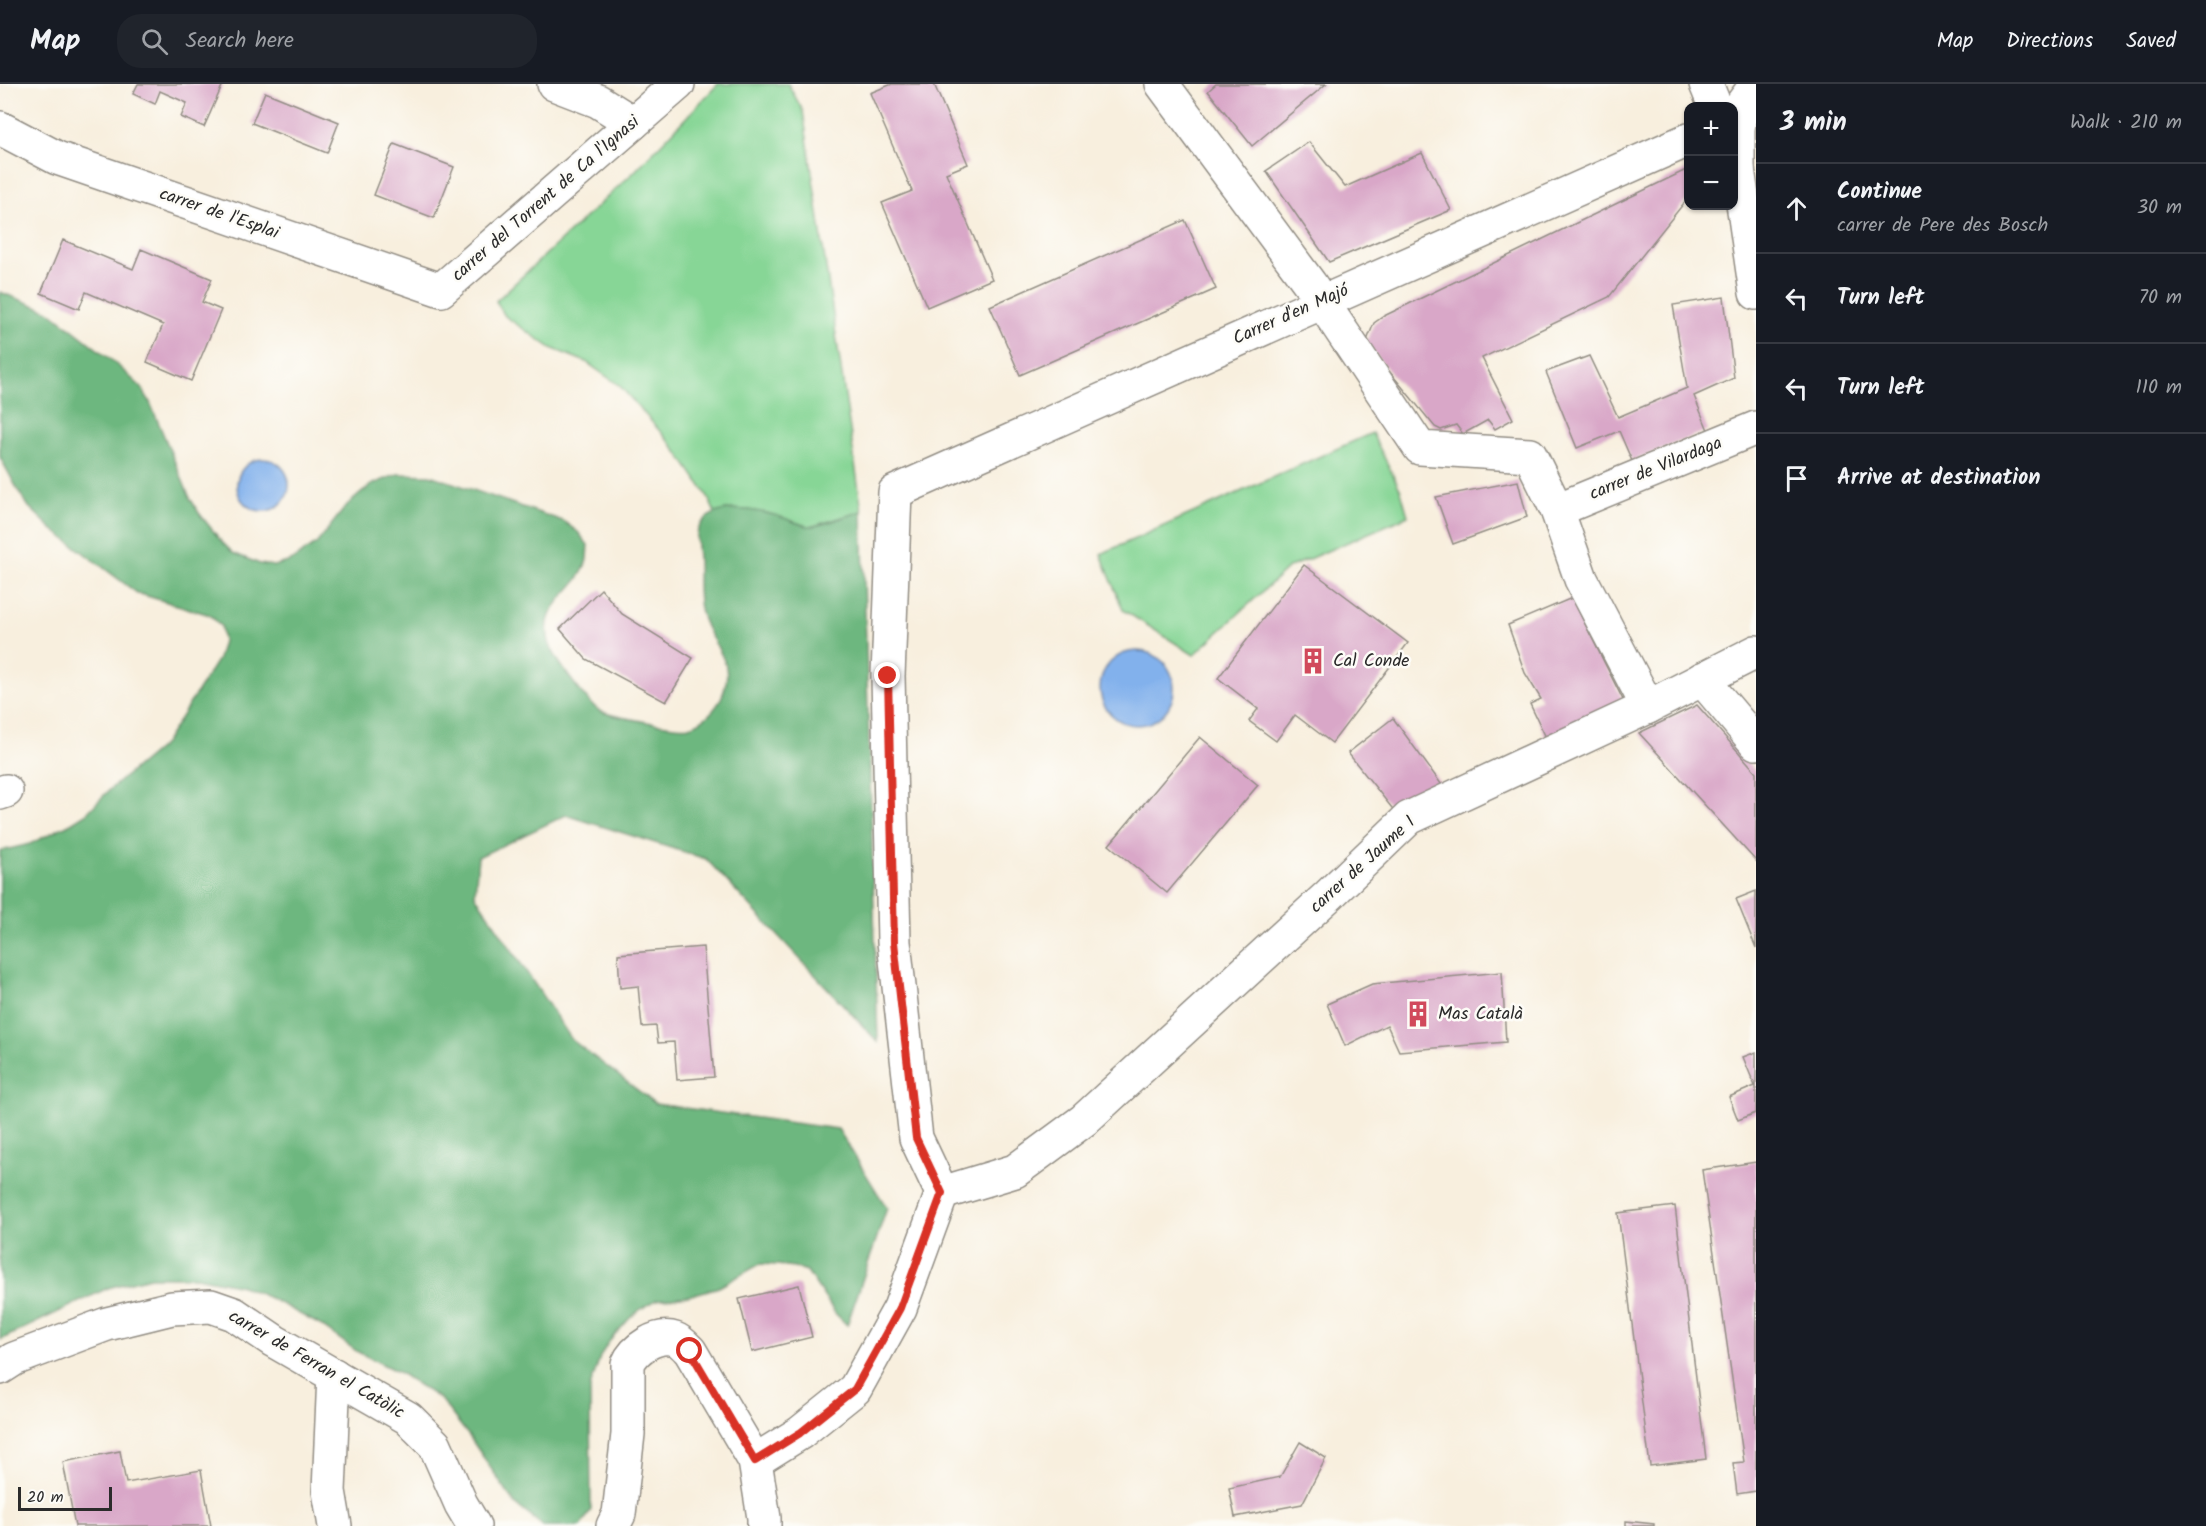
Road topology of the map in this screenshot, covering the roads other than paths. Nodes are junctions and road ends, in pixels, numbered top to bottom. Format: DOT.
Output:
graph roads {
  1 [pos="554,84"];
  2 [pos="678,84"];
  3 [pos="1162,84"];
  4 [pos="1706,84"];
  5 [pos="1756,85"];
  6 [pos="1713,102"];
  7 [pos="633,123"];
  8 [pos="0,128"];
  9 [pos="1684,142"];
  10 [pos="1736,156"];
  11 [pos="1738,177"];
  12 [pos="441,290"];
  13 [pos="1756,292"];
  14 [pos="1322,301"];
  15 [pos="1756,428"];
  16 [pos="1557,510"];
  17 [pos="1756,652"];
  18 [pos="1702,679"];
  19 [pos="1648,707"];
  20 [pos="1756,743"];
  21 [pos="942,1193"];
  22 [pos="0,1368"];
  23 [pos="334,1375"];
  24 [pos="755,1461"];
  25 [pos="335,1526"];
  26 [pos="474,1526"];
  27 [pos="613,1526"];
  28 [pos="764,1526"];
  1 -- 7 [label="street"];
  2 -- 7 [label="street, carrer del Torrent de Ca l'Ignasi"];
  3 -- 14 [label="street"];
  4 -- 6 [label="street"];
  5 -- 10 [label="street"];
  7 -- 12 [label="street, carrer del Torrent de Ca l'Ignasi"];
  8 -- 12 [label="street, carrer de l'Esplai"];
  9 -- 14 [label="street, Carrer d'en Majó"];
  11 -- 13 [label="street"];
  14 -- 16 [label="street"];
  14 -- 21 [label="street, Carrer d'en Majó"];
  15 -- 16 [label="street, carrer de Vilardaga"];
  16 -- 19 [label="street"];
  17 -- 18 [label="street, carrer de Jaume I"];
  18 -- 19 [label="street, carrer de Jaume I"];
  18 -- 20 [label="street"];
  19 -- 21 [label="street, carrer de Jaume I"];
  21 -- 24 [label="street"];
  22 -- 23 [label="street, carrer de Ferran el Catòlic"];
  23 -- 25 [label="street"];
  23 -- 26 [label="street, carrer de Ferran el Catòlic"];
  24 -- 27 [label="street"];
  24 -- 28 [label="street"];
}
